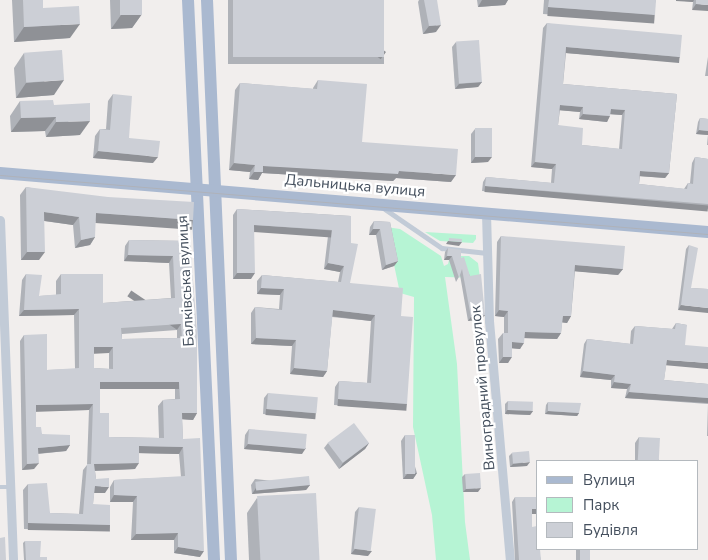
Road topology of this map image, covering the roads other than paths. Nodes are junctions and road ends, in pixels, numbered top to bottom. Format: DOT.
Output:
graph roads {
  1 [pos="188,0"];
  2 [pos="207,0"];
  3 [pos="0,173"];
  4 [pos="197,189"];
  5 [pos="214,191"];
  6 [pos="381,204"];
  7 [pos="486,213"];
  8 [pos="0,220"];
  9 [pos="708,232"];
  10 [pos="486,253"];
  11 [pos="0,487"];
  12 [pos="10,487"];
  13 [pos="13,560"];
  14 [pos="214,560"];
  15 [pos="230,560"];
  16 [pos="510,560"];
  1 -- 4 [label="main road, Балківська вулиця"];
  2 -- 5 [label="main road"];
  3 -- 4 [label="main road, Дальницька вулиця"];
  4 -- 5 [label="main road, Дальницька вулиця"];
  4 -- 14 [label="main road, Балківська вулиця"];
  5 -- 6 [label="main road, Дальницька вулиця"];
  5 -- 15 [label="main road"];
  6 -- 7 [label="main road, Дальницька вулиця"];
  6 -- 10 [label="lane"];
  7 -- 9 [label="main road, Дальницька вулиця"];
  7 -- 10 [label="street, Виноградний провулок"];
  8 -- 12 [label="street"];
  10 -- 16 [label="street, Виноградний провулок"];
  11 -- 12 [label="lane"];
  12 -- 13 [label="street"];
}
